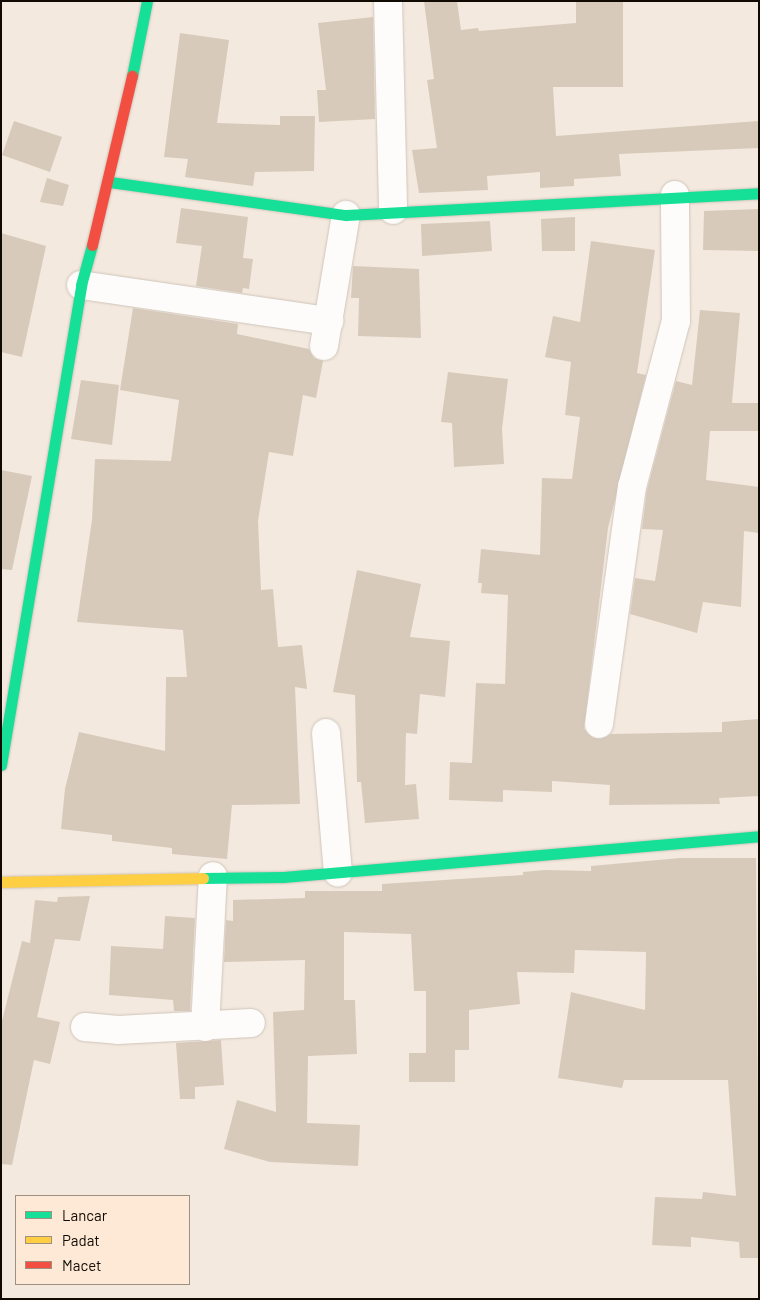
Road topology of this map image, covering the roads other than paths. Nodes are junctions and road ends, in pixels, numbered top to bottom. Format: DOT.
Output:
graph roads {
  1 [pos="147,1"];
  2 [pos="388,1"];
  3 [pos="110,182"];
  4 [pos="759,193"];
  5 [pos="674,195"];
  6 [pos="392,210"];
  7 [pos="346,215"];
  8 [pos="81,285"];
  9 [pos="599,724"];
  10 [pos="326,733"];
  11 [pos="1,765"];
  12 [pos="759,836"];
  13 [pos="338,872"];
  14 [pos="213,876"];
  15 [pos="1,882"];
  16 [pos="251,1023"];
  17 [pos="85,1027"];
  18 [pos="205,1027"];
  1 -- 3 [label="street"];
  2 -- 6 [label="street"];
  3 -- 7 [label="street"];
  3 -- 8 [label="street"];
  4 -- 5 [label="street"];
  5 -- 6 [label="street"];
  5 -- 9 [label="street"];
  6 -- 7 [label="street"];
  7 -- 8 [label="street"];
  8 -- 11 [label="street"];
  10 -- 13 [label="street"];
  12 -- 13 [label="street"];
  13 -- 14 [label="street"];
  14 -- 15 [label="street"];
  14 -- 18 [label="street"];
  16 -- 18 [label="street"];
  17 -- 18 [label="street"];
}
